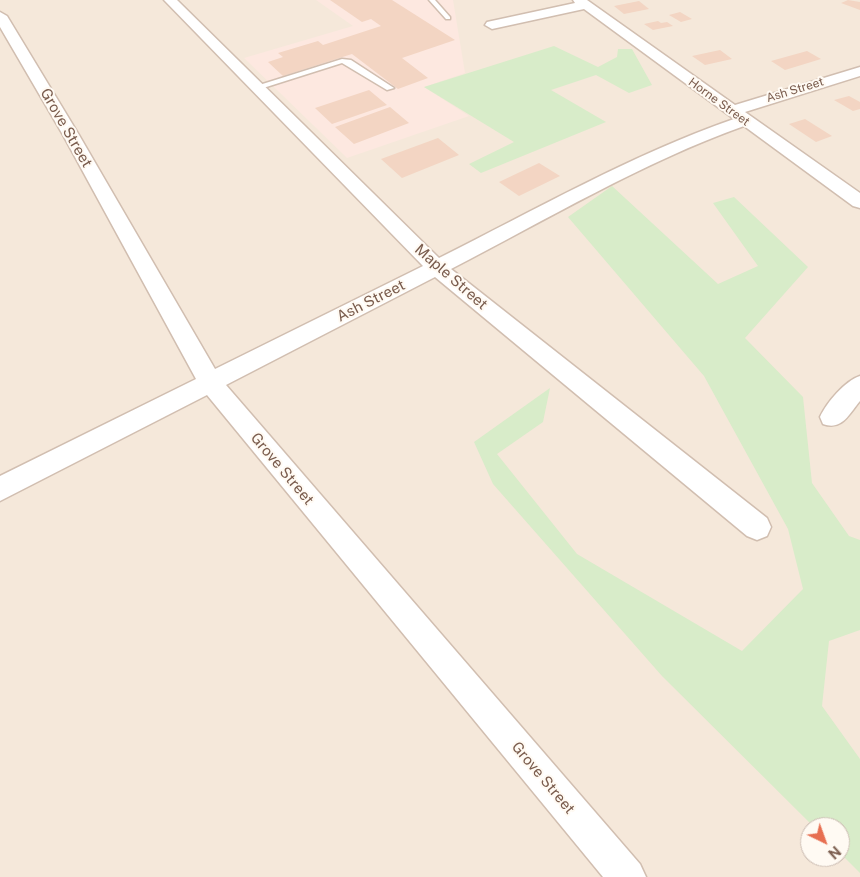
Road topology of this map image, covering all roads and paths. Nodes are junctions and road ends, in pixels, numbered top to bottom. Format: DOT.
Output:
graph roads {
  1 [pos="170,0"];
  2 [pos="432,0"];
  3 [pos="582,3"];
  4 [pos="0,16"];
  5 [pos="448,18"];
  6 [pos="492,25"];
  7 [pos="860,71"];
  8 [pos="257,88"];
  9 [pos="390,88"];
  10 [pos="738,116"];
  11 [pos="860,202"];
  12 [pos="438,268"];
  13 [pos="210,382"];
  14 [pos="860,385"];
  15 [pos="832,417"];
  16 [pos="0,488"];
  17 [pos="757,528"];
  18 [pos="627,877"];
  1 -- 8 [label="street, Maple Street"];
  2 -- 5 [label="lane"];
  3 -- 6 [label="street"];
  3 -- 10 [label="street, Horne Street"];
  4 -- 13 [label="street, Grove Street"];
  7 -- 10 [label="street, Ash Street"];
  8 -- 9 [label="lane"];
  8 -- 12 [label="street, Maple Street"];
  10 -- 11 [label="street, Horne Street"];
  10 -- 12 [label="street, Ash Street"];
  12 -- 13 [label="street, Ash Street"];
  12 -- 17 [label="street, Maple Street"];
  13 -- 16 [label="street, Ash Street"];
  13 -- 18 [label="street, Grove Street"];
  14 -- 15 [label="street"];
}
